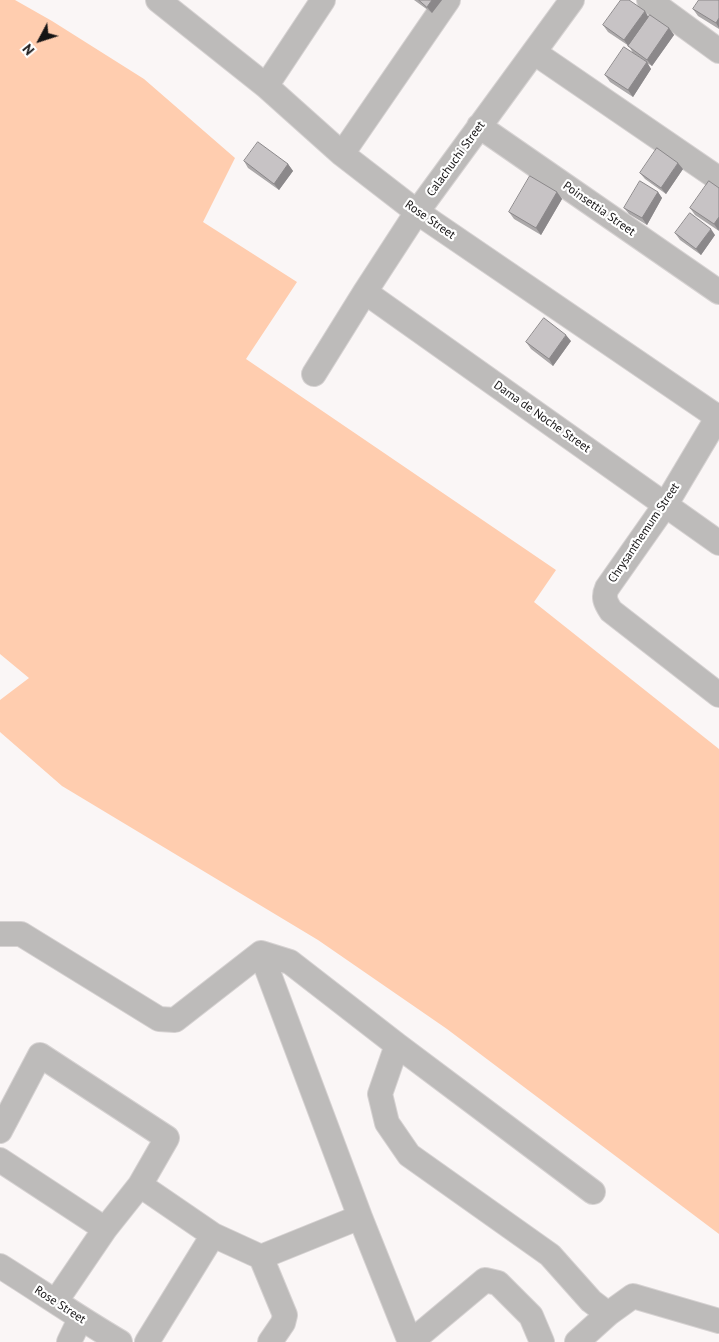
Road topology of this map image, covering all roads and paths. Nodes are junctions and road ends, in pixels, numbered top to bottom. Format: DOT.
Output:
graph roads {
  1 [pos="158,0"];
  2 [pos="322,0"];
  3 [pos="448,0"];
  4 [pos="572,0"];
  5 [pos="649,0"];
  6 [pos="719,50"];
  7 [pos="535,52"];
  8 [pos="266,86"];
  9 [pos="479,126"];
  10 [pos="342,154"];
  11 [pos="719,179"];
  12 [pos="417,212"];
  13 [pos="365,292"];
  14 [pos="719,292"];
  15 [pos="314,374"];
  16 [pos="719,417"];
  17 [pos="666,504"];
  18 [pos="719,543"];
  19 [pos="719,695"];
  20 [pos="10,934"];
  21 [pos="261,953"];
  22 [pos="397,1045"];
  23 [pos="0,1131"];
  24 [pos="0,1160"];
  25 [pos="140,1185"];
  26 [pos="594,1192"];
  27 [pos="360,1218"];
  28 [pos="105,1228"];
  29 [pos="213,1235"];
  30 [pos="261,1257"];
  31 [pos="0,1266"];
  32 [pos="56,1301"];
  33 [pos="608,1314"];
  34 [pos="80,1318"];
  35 [pos="719,1321"];
  36 [pos="69,1342"];
  37 [pos="120,1342"];
  38 [pos="147,1342"];
  39 [pos="270,1342"];
  40 [pos="410,1342"];
  41 [pos="542,1342"];
  42 [pos="577,1342"];
  1 -- 8 [label="street, Rose Street"];
  2 -- 8 [label="street"];
  3 -- 10 [label="street"];
  4 -- 7 [label="street, Calachuchi Street"];
  5 -- 6 [label="street"];
  7 -- 9 [label="street, Calachuchi Street"];
  7 -- 11 [label="street"];
  8 -- 10 [label="street, Rose Street"];
  9 -- 12 [label="street, Calachuchi Street"];
  9 -- 14 [label="street, Poinsettia Street"];
  10 -- 12 [label="street, Rose Street"];
  12 -- 13 [label="street, Calachuchi Street"];
  12 -- 16 [label="street, Rose Street"];
  13 -- 15 [label="street, Calachuchi Street"];
  13 -- 17 [label="street, Dama de Noche Street"];
  16 -- 17 [label="street, Chrysanthemum Street"];
  17 -- 18 [label="street, Dama de Noche Street"];
  17 -- 19 [label="street, Chrysanthemum Street"];
  20 -- 21 [label="street"];
  21 -- 22 [label="street"];
  21 -- 27 [label="street"];
  22 -- 26 [label="street"];
  22 -- 33 [label="street"];
  23 -- 25 [label="street"];
  24 -- 28 [label="street"];
  25 -- 28 [label="street"];
  25 -- 29 [label="street"];
  27 -- 30 [label="street"];
  27 -- 40 [label="street"];
  28 -- 32 [label="street"];
  29 -- 30 [label="street"];
  29 -- 38 [label="street"];
  30 -- 39 [label="street"];
  31 -- 32 [label="street, Rose Street"];
  32 -- 34 [label="street, Rose Street"];
  33 -- 35 [label="street"];
  33 -- 42 [label="street"];
  34 -- 36 [label="street"];
  34 -- 37 [label="street, Rose Street"];
  40 -- 41 [label="street"];
}
